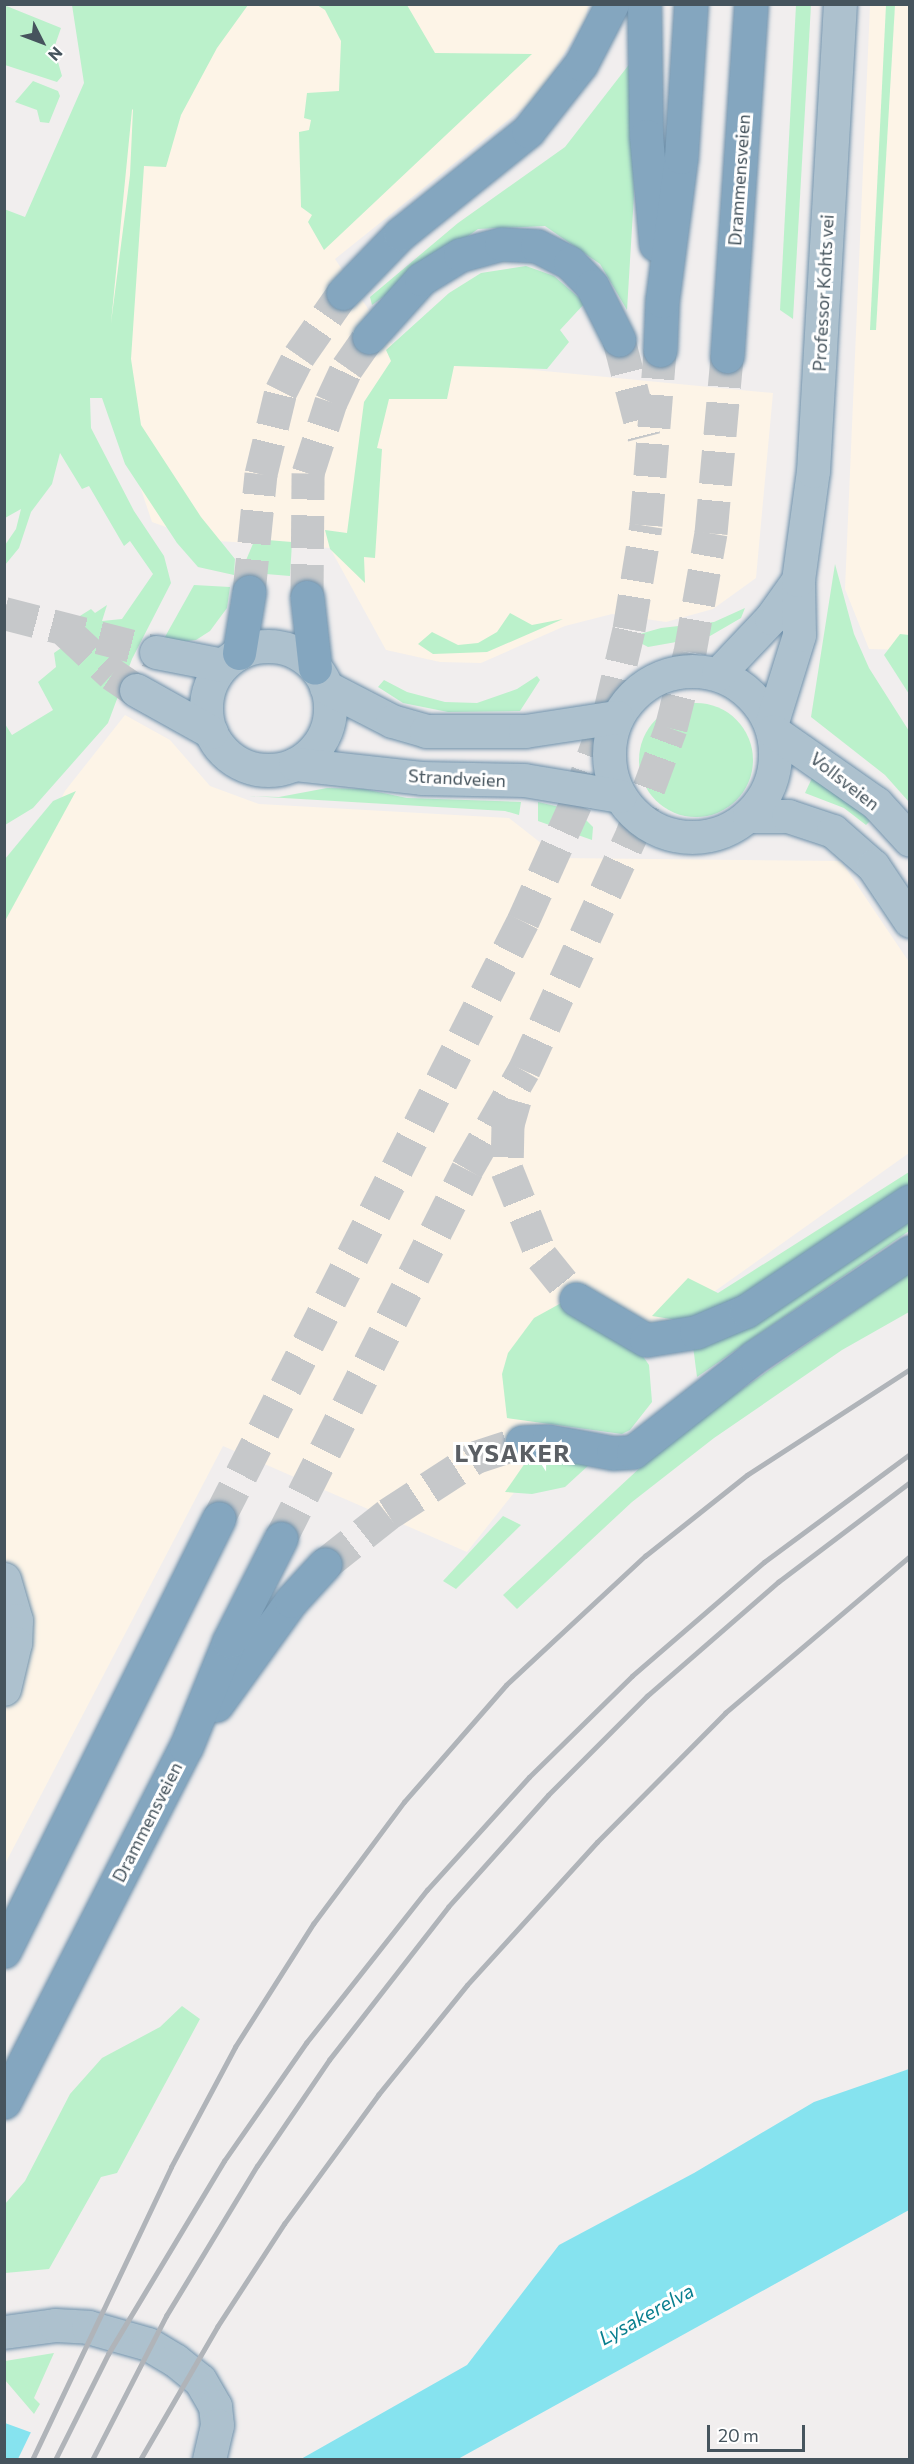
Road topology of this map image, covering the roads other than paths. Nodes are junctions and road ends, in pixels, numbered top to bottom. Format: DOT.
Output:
graph roads {
  1 [pos="612,4"];
  2 [pos="644,4"];
  3 [pos="691,4"];
  4 [pos="751,4"];
  5 [pos="840,4"];
  6 [pos="343,293"];
  7 [pos="662,301"];
  8 [pos="369,337"];
  9 [pos="619,340"];
  10 [pos="660,350"];
  11 [pos="727,356"];
  12 [pos="798,580"];
  13 [pos="249,592"];
  14 [pos="307,597"];
  15 [pos="156,651"];
  16 [pos="231,659"];
  17 [pos="718,674"];
  18 [pos="321,677"];
  19 [pos="136,690"];
  20 [pos="617,717"];
  21 [pos="772,728"];
  22 [pos="211,732"];
  23 [pos="295,764"];
  24 [pos="620,796"];
  25 [pos="748,816"];
  26 [pos="909,840"];
  27 [pos="909,921"];
  28 [pos="909,1201"];
  29 [pos="909,1252"];
  30 [pos="576,1299"];
  31 [pos="522,1442"];
  32 [pos="219,1518"];
  33 [pos="281,1538"];
  34 [pos="325,1564"];
  35 [pos="4,1579"];
  36 [pos="4,1689"];
  37 [pos="186,1747"];
  38 [pos="4,1951"];
  39 [pos="4,2102"];
  40 [pos="6,2331"];
  41 [pos="209,2460"];
  1 -- 6 [label="highway"];
  2 -- 7 [label="highway"];
  3 -- 7 [label="highway"];
  4 -- 11 [label="highway, Drammensveien"];
  5 -- 12 [label="main road, Professor Kohts vei"];
  7 -- 10 [label="highway"];
  8 -- 9 [label="highway"];
  12 -- 17 [label="main road, Professor Kohts vei"];
  12 -- 21 [label="main road, Professor Kohts vei"];
  13 -- 16 [label="highway"];
  14 -- 18 [label="highway"];
  15 -- 16 [label="main road"];
  16 -- 18 [label="main road"];
  16 -- 22 [label="main road"];
  17 -- 20 [label="main road"];
  17 -- 21 [label="main road"];
  18 -- 20 [label="main road"];
  18 -- 23 [label="main road"];
  19 -- 22 [label="main road"];
  20 -- 24 [label="main road"];
  21 -- 25 [label="main road"];
  21 -- 26 [label="main road, Vollsveien"];
  22 -- 23 [label="main road"];
  23 -- 24 [label="main road, Strandveien"];
  24 -- 25 [label="main road"];
  25 -- 27 [label="main road"];
  28 -- 30 [label="highway"];
  29 -- 31 [label="highway"];
  32 -- 38 [label="highway"];
  33 -- 37 [label="highway, Drammensveien"];
  34 -- 37 [label="highway"];
  35 -- 36 [label="main road"];
  37 -- 39 [label="highway, Drammensveien"];
  40 -- 41 [label="main road"];
}
